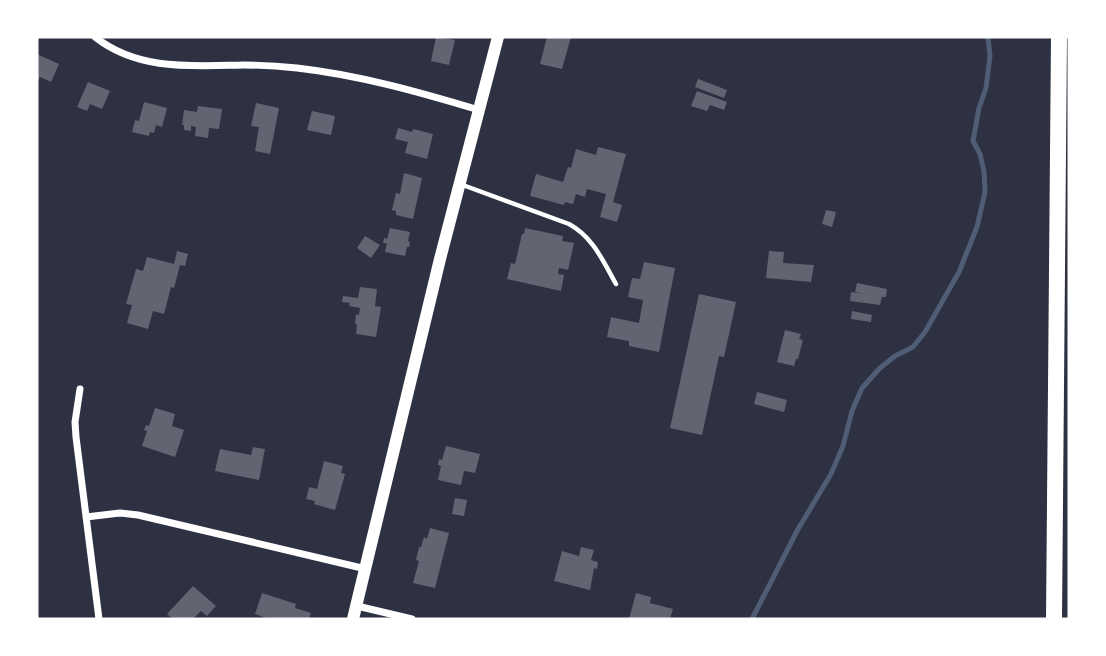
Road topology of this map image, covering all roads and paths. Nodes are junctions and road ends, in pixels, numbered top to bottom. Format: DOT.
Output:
graph roads {
  1 [pos="95,37"];
  2 [pos="499,37"];
  3 [pos="1059,37"];
  4 [pos="479,110"];
  5 [pos="459,184"];
  6 [pos="616,284"];
  7 [pos="80,389"];
  8 [pos="86,517"];
  9 [pos="366,569"];
  10 [pos="357,606"];
  11 [pos="99,619"];
  12 [pos="354,619"];
  13 [pos="412,619"];
  14 [pos="1054,619"];
  1 -- 4 [label="street"];
  2 -- 4 [label="main road"];
  3 -- 14 [label="highway"];
  4 -- 5 [label="main road"];
  5 -- 6 [label="lane"];
  5 -- 9 [label="main road"];
  7 -- 8 [label="street"];
  8 -- 9 [label="street"];
  8 -- 11 [label="street"];
  9 -- 10 [label="main road"];
  10 -- 12 [label="main road"];
  10 -- 13 [label="street"];
}
